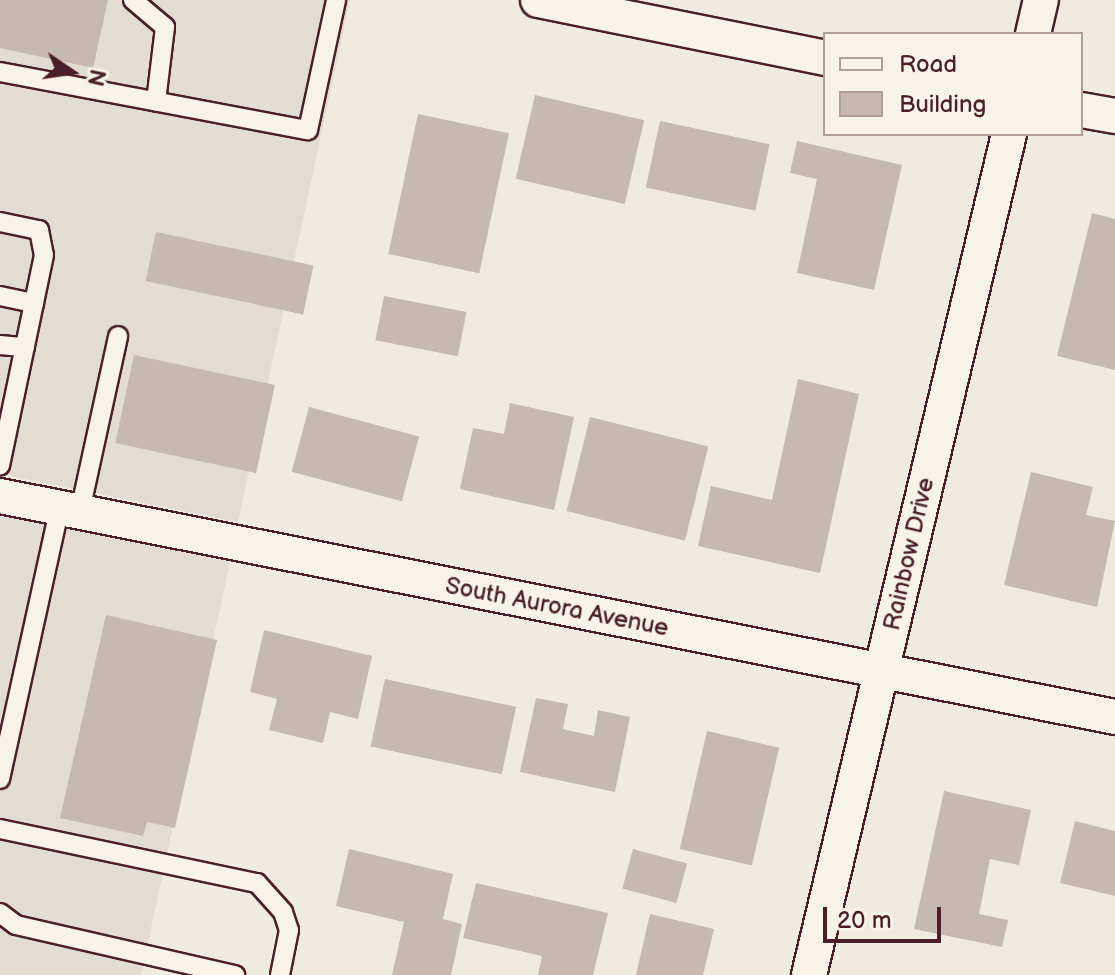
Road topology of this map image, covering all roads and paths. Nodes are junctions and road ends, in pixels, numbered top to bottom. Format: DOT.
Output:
graph roads {
  1 [pos="133,0"];
  2 [pos="336,0"];
  3 [pos="538,0"];
  4 [pos="1041,0"];
  5 [pos="1033,32"];
  6 [pos="823,58"];
  7 [pos="0,72"];
  8 [pos="156,101"];
  9 [pos="1083,110"];
  10 [pos="1115,116"];
  11 [pos="1009,136"];
  12 [pos="0,222"];
  13 [pos="0,296"];
  14 [pos="34,303"];
  15 [pos="118,336"];
  16 [pos="0,345"];
  17 [pos="25,347"];
  18 [pos="7,401"];
  19 [pos="0,465"];
  20 [pos="0,496"];
  21 [pos="70,509"];
  22 [pos="881,672"];
  23 [pos="1115,717"];
  24 [pos="0,779"];
  25 [pos="0,829"];
  26 [pos="0,913"];
  27 [pos="235,975"];
  28 [pos="280,975"];
  29 [pos="809,975"];
  1 -- 8 [label="lane"];
  2 -- 8 [label="lane"];
  3 -- 6 [label="street"];
  4 -- 5 [label="street"];
  7 -- 8 [label="lane"];
  9 -- 10 [label="street"];
  11 -- 22 [label="street, Rainbow Drive"];
  12 -- 14 [label="lane"];
  13 -- 14 [label="lane"];
  14 -- 17 [label="lane"];
  15 -- 21 [label="lane"];
  16 -- 17 [label="lane"];
  17 -- 18 [label="lane"];
  18 -- 19 [label="lane"];
  20 -- 21 [label="street, South Aurora Avenue"];
  21 -- 22 [label="street, South Aurora Avenue"];
  21 -- 24 [label="lane"];
  22 -- 23 [label="street, South Aurora Avenue"];
  22 -- 29 [label="street, Rainbow Drive"];
  25 -- 28 [label="lane"];
  26 -- 27 [label="lane"];
}
